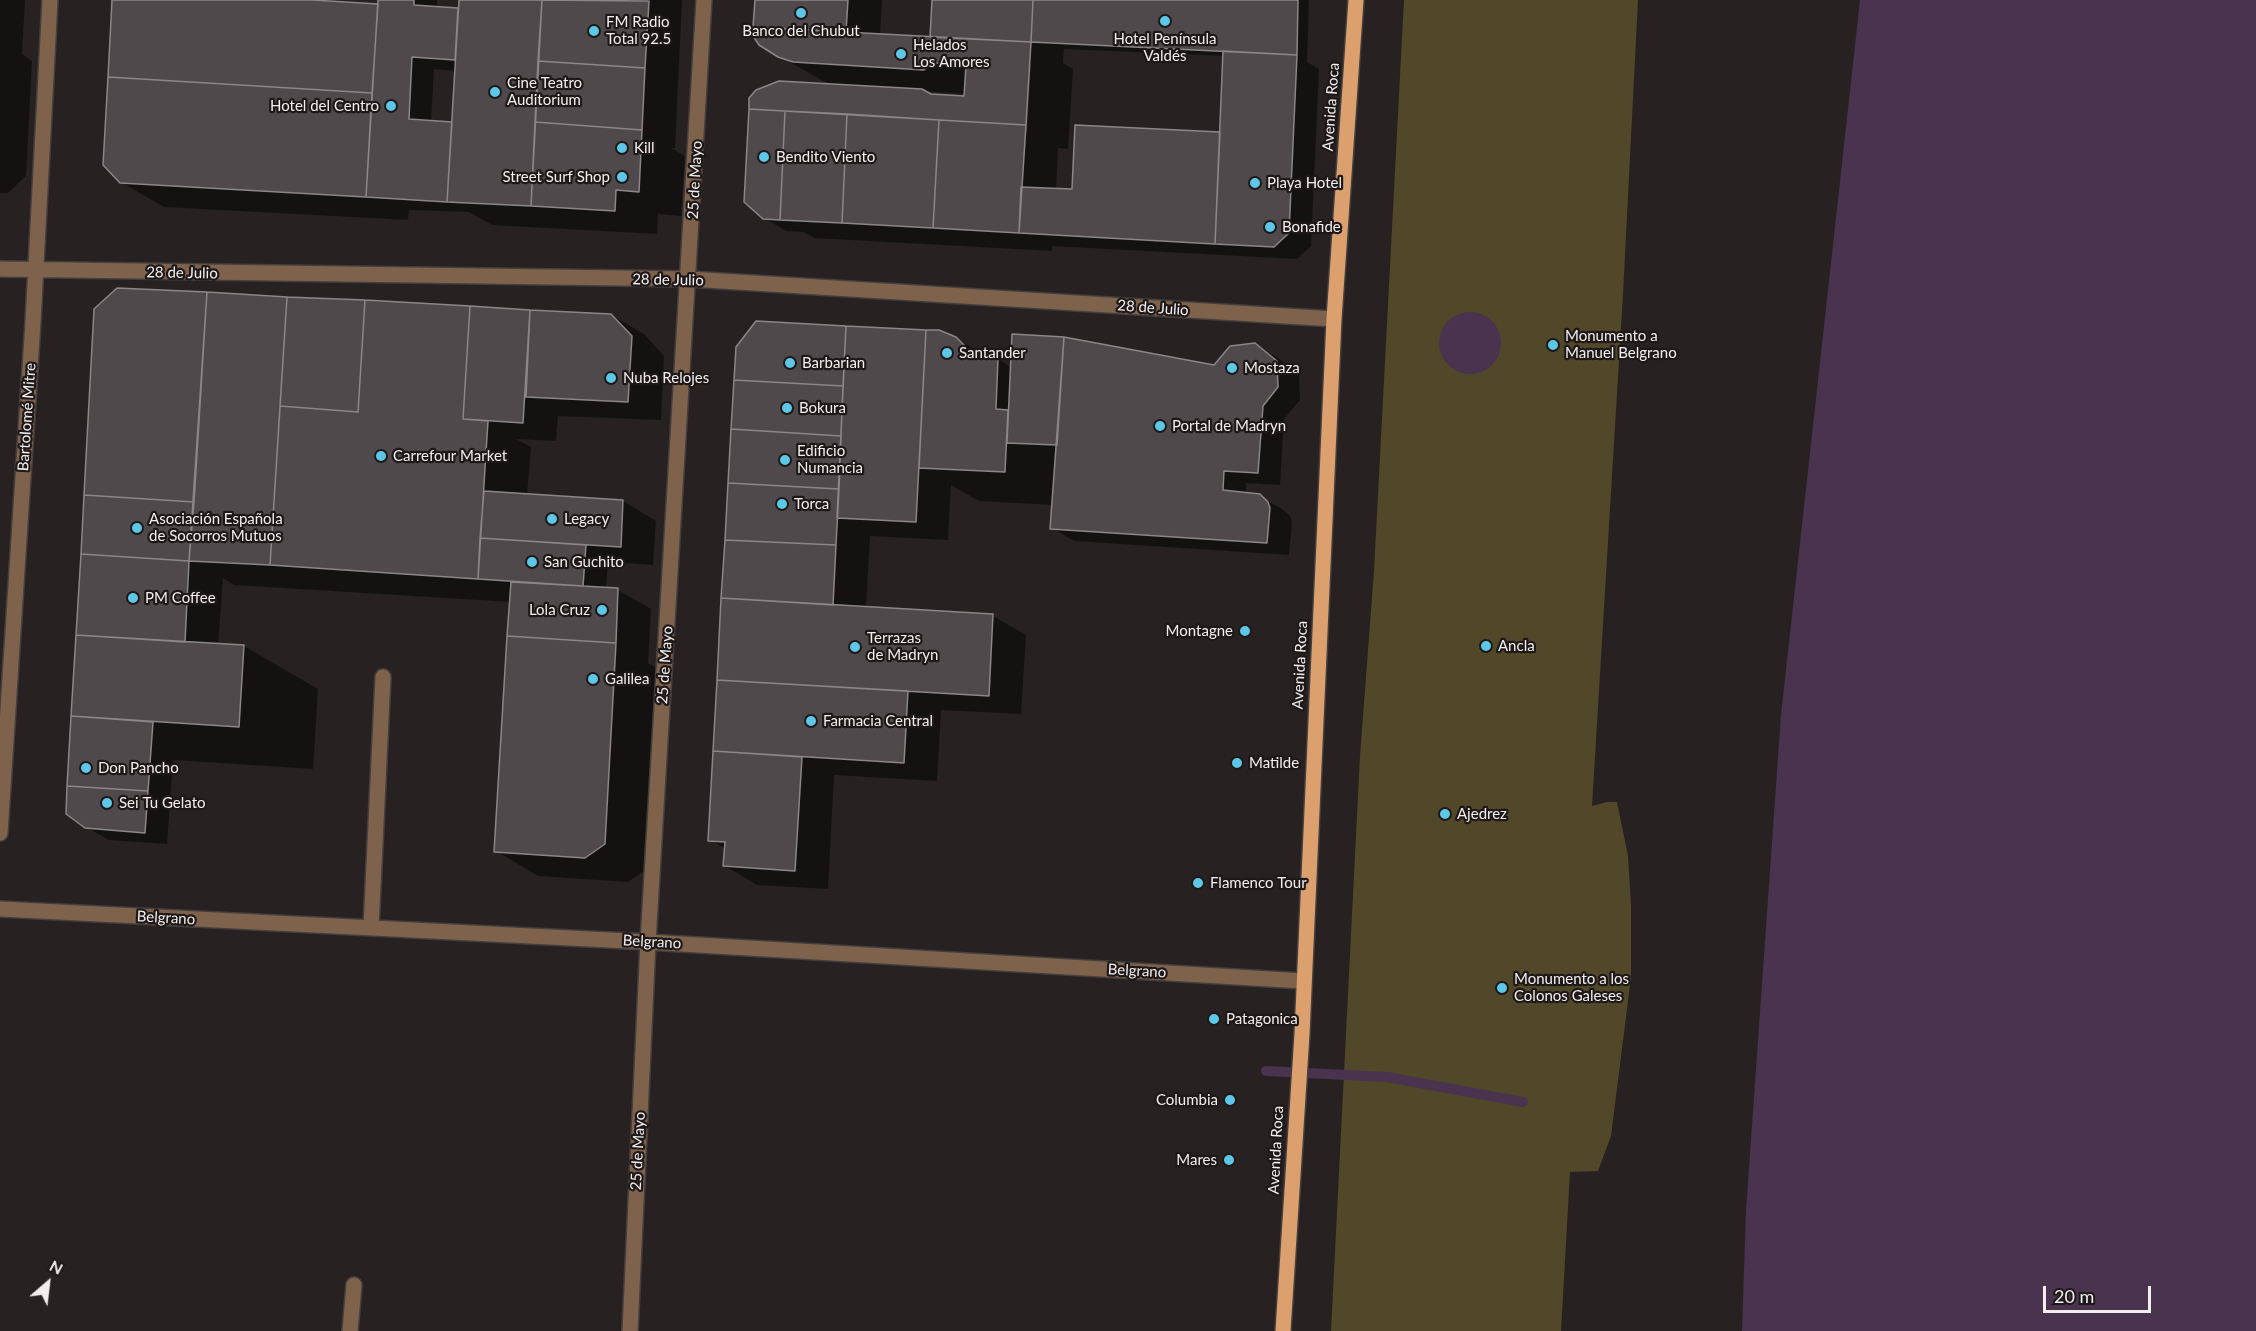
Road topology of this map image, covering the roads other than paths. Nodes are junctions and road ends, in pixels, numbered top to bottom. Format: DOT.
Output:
graph roads {
  1 [pos="50,0"];
  2 [pos="704,0"];
  3 [pos="1356,0"];
  4 [pos="0,269"];
  5 [pos="36,271"];
  6 [pos="689,279"];
  7 [pos="1334,319"];
  8 [pos="383,677"];
  9 [pos="0,833"];
  10 [pos="0,909"];
  11 [pos="371,928"];
  12 [pos="648,942"];
  13 [pos="1303,981"];
  14 [pos="354,1285"];
  15 [pos="350,1331"];
  16 [pos="630,1331"];
  17 [pos="1283,1331"];
  1 -- 5 [label="street, Bartolomé Mitre"];
  2 -- 6 [label="street, 25 de Mayo"];
  3 -- 7 [label="main road, Avenida Roca"];
  4 -- 5 [label="street, 28 de Julio"];
  5 -- 6 [label="street, 28 de Julio"];
  5 -- 9 [label="street, Bartolomé Mitre"];
  6 -- 7 [label="street, 28 de Julio"];
  6 -- 12 [label="street, 25 de Mayo"];
  7 -- 13 [label="main road, Avenida Roca"];
  8 -- 11 [label="street"];
  10 -- 11 [label="street, Belgrano"];
  11 -- 12 [label="street, Belgrano"];
  12 -- 13 [label="street, Belgrano"];
  12 -- 16 [label="street, 25 de Mayo"];
  13 -- 17 [label="main road, Avenida Roca"];
  14 -- 15 [label="street"];
}
